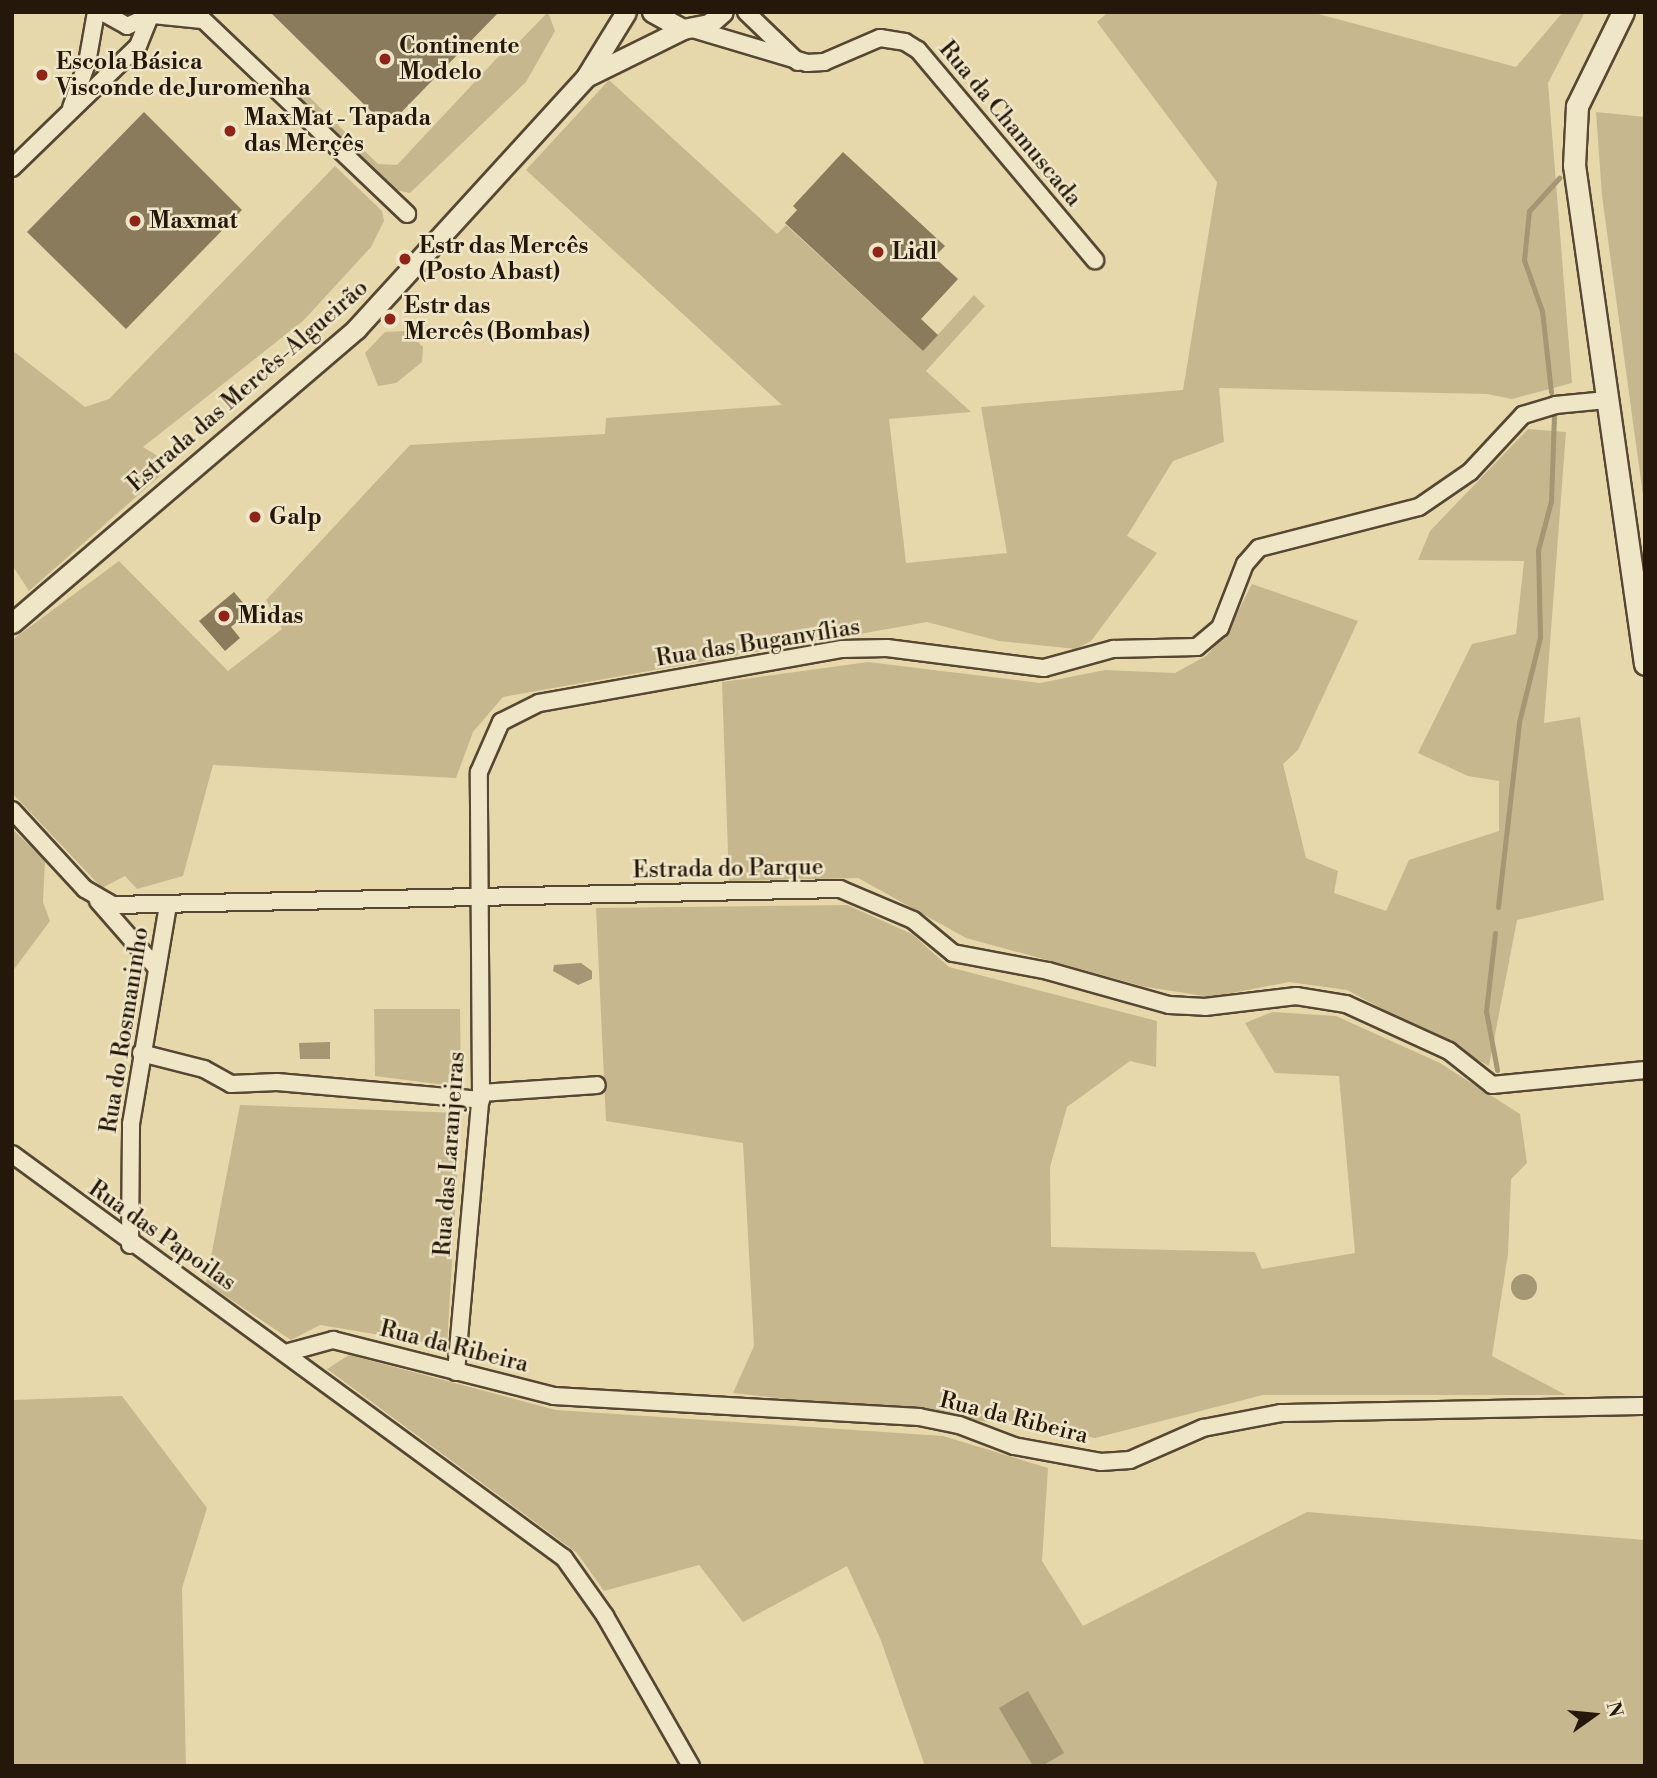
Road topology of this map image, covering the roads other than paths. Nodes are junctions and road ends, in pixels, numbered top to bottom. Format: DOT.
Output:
graph roads {
  1 [pos="96,12"];
  2 [pos="102,12"];
  3 [pos="626,12"];
  4 [pos="652,12"];
  5 [pos="723,12"];
  6 [pos="746,12"];
  7 [pos="1623,12"];
  8 [pos="152,15"];
  9 [pos="199,16"];
  10 [pos="688,29"];
  11 [pos="798,62"];
  12 [pos="586,78"];
  13 [pos="70,111"];
  14 [pos="12,168"];
  15 [pos="407,214"];
  16 [pos="1095,260"];
  17 [pos="1607,400"];
  18 [pos="12,623"];
  19 [pos="1645,664"];
  20 [pos="12,810"];
  21 [pos="477,897"];
  22 [pos="98,901"];
  23 [pos="168,906"];
  24 [pos="155,966"];
  25 [pos="141,1054"];
  26 [pos="1645,1070"];
  27 [pos="597,1085"];
  28 [pos="481,1097"];
  29 [pos="12,1154"];
  30 [pos="130,1245"];
  31 [pos="289,1352"];
  32 [pos="456,1372"];
  33 [pos="1645,1406"];
  34 [pos="691,1766"];
  1 -- 13 [label="street"];
  2 -- 8 [label="street"];
  3 -- 12 [label="street, Estrada das Mercês-Algueirão"];
  4 -- 10 [label="street"];
  5 -- 10 [label="street, Estrada das Mercês-Algueirão"];
  6 -- 11 [label="street"];
  7 -- 17 [label="main road"];
  8 -- 9 [label="street"];
  8 -- 13 [label="street"];
  9 -- 15 [label="street"];
  10 -- 11 [label="street, Rua da Chamuscada"];
  10 -- 12 [label="street, Estrada das Mercês-Algueirão"];
  11 -- 16 [label="street, Rua da Chamuscada"];
  12 -- 18 [label="street, Estrada das Mercês-Algueirão"];
  13 -- 14 [label="street"];
  17 -- 19 [label="main road"];
  17 -- 21 [label="street, Rua das Buganvílias"];
  20 -- 22 [label="street"];
  21 -- 23 [label="street, Estrada do Parque"];
  21 -- 26 [label="street, Estrada do Parque"];
  21 -- 28 [label="street, Rua das Laranjeiras"];
  22 -- 23 [label="street, Estrada do Parque"];
  22 -- 24 [label="street"];
  23 -- 24 [label="street, Rua do Rosmaninho"];
  24 -- 25 [label="street, Rua do Rosmaninho"];
  25 -- 28 [label="street"];
  25 -- 30 [label="street, Rua do Rosmaninho"];
  27 -- 28 [label="street"];
  28 -- 32 [label="street, Rua das Laranjeiras"];
  29 -- 30 [label="street, Rua das Papoilas"];
  30 -- 31 [label="street, Rua das Papoilas"];
  31 -- 32 [label="street, Rua da Ribeira"];
  31 -- 34 [label="street, Rua das Papoilas"];
  32 -- 33 [label="street, Rua da Ribeira"];
}
